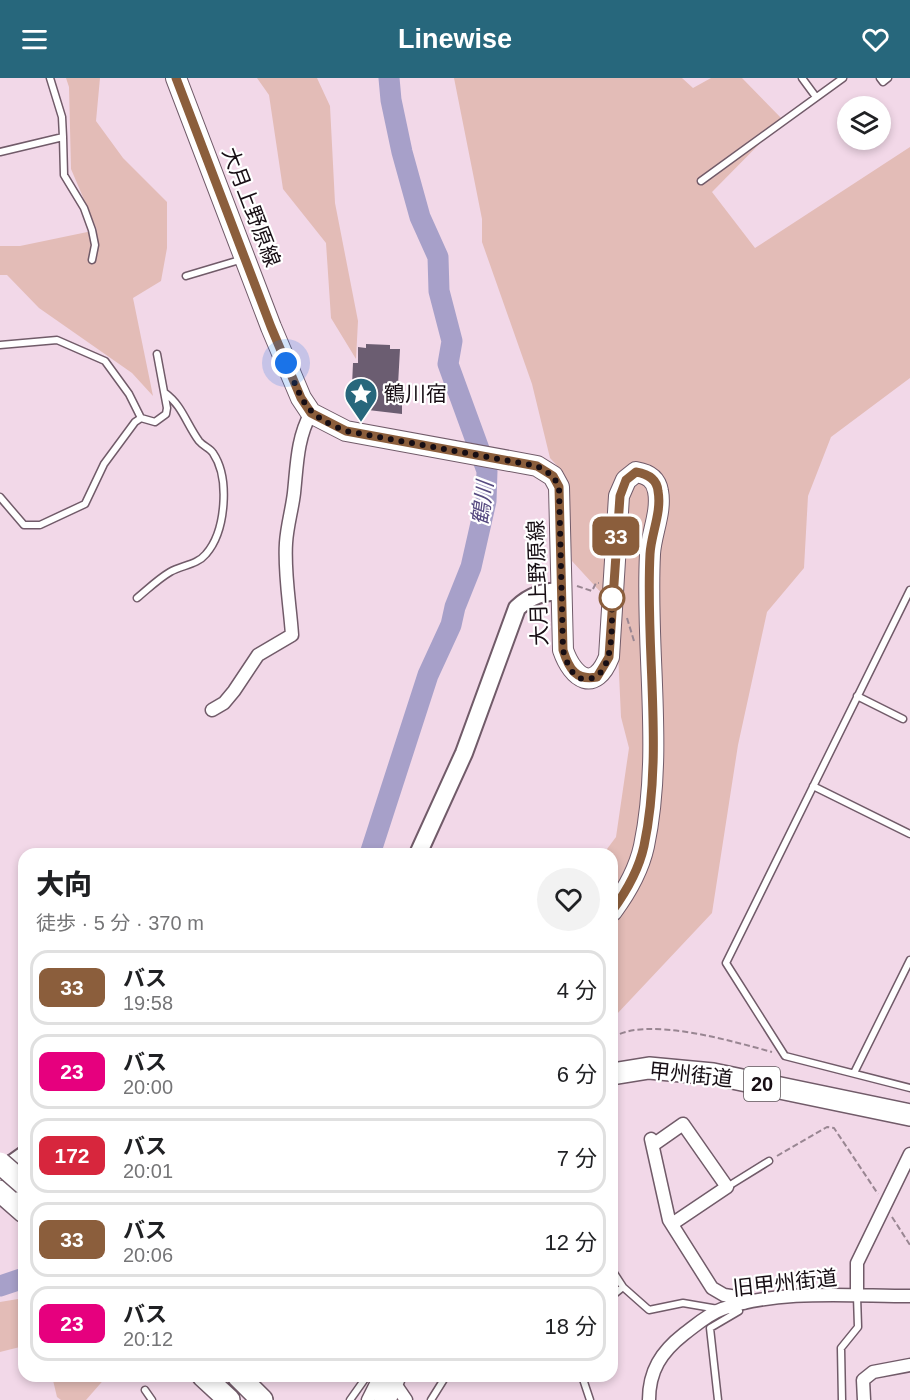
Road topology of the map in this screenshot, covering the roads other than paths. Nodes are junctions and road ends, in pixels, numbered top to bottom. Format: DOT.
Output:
graph roads {
  1 [pos="50,78"];
  2 [pos="176,78"];
  3 [pos="802,78"];
  4 [pos="843,78"];
  5 [pos="880,78"];
  6 [pos="888,78"];
  7 [pos="816,97"];
  8 [pos="63,137"];
  9 [pos="0,152"];
  10 [pos="701,181"];
  11 [pos="244,258"];
  12 [pos="92,261"];
  13 [pos="186,276"];
  14 [pos="0,345"];
  15 [pos="157,354"];
  16 [pos="165,393"];
  17 [pos="311,413"];
  18 [pos="141,418"];
  19 [pos="0,497"];
  20 [pos="561,585"];
  21 [pos="910,590"];
  22 [pos="137,597"];
  23 [pos="857,696"];
  24 [pos="213,710"];
  25 [pos="903,720"];
  26 [pos="813,786"];
  27 [pos="910,834"];
  28 [pos="421,848"];
  29 [pos="618,900"];
  30 [pos="910,960"];
  31 [pos="618,1073"];
  32 [pos="854,1073"];
  33 [pos="910,1088"];
  34 [pos="910,1115"];
  35 [pos="910,1154"];
  36 [pos="18,1159"];
  37 [pos="769,1161"];
  38 [pos="0,1163"];
  39 [pos="0,1172"];
  40 [pos="18,1179"];
  41 [pos="727,1187"];
  42 [pos="0,1191"];
  43 [pos="18,1207"];
  44 [pos="672,1224"];
  45 [pos="618,1279"];
  46 [pos="623,1287"];
  47 [pos="618,1291"];
  48 [pos="857,1296"];
  49 [pos="910,1296"];
  50 [pos="744,1303"];
  51 [pos="721,1310"];
  52 [pos="910,1365"];
  53 [pos="210,1382"];
  54 [pos="244,1382"];
  55 [pos="363,1382"];
  56 [pos="378,1382"];
  57 [pos="442,1382"];
  58 [pos="584,1382"];
  59 [pos="391,1386"];
  60 [pos="145,1390"];
  61 [pos="152,1400"];
  62 [pos="229,1400"];
  63 [pos="262,1400"];
  64 [pos="350,1400"];
  65 [pos="368,1400"];
  66 [pos="406,1400"];
  67 [pos="431,1400"];
  68 [pos="590,1400"];
  69 [pos="649,1400"];
  70 [pos="718,1400"];
  71 [pos="842,1400"];
  72 [pos="864,1400"];
  1 -- 8 [label="lane"];
  2 -- 11 [label="main road, 大月上野原線"];
  3 -- 7 [label="lane"];
  4 -- 7 [label="lane"];
  5 -- 6 [label="lane"];
  7 -- 10 [label="lane"];
  8 -- 9 [label="lane"];
  8 -- 12 [label="lane"];
  11 -- 13 [label="lane"];
  11 -- 17 [label="main road, 大月上野原線"];
  14 -- 18 [label="lane"];
  15 -- 16 [label="lane"];
  16 -- 18 [label="lane"];
  16 -- 22 [label="lane"];
  17 -- 20 [label="main road, 大月上野原線"];
  17 -- 24 [label="street"];
  18 -- 19 [label="lane"];
  20 -- 28 [label="street"];
  20 -- 29 [label="main road, 大月上野原線"];
  21 -- 23 [label="lane"];
  23 -- 25 [label="lane"];
  23 -- 26 [label="lane"];
  26 -- 27 [label="lane"];
  26 -- 32 [label="lane"];
  30 -- 32 [label="lane"];
  31 -- 34 [label="highway, 甲州街道 / 20"];
  32 -- 33 [label="lane"];
  35 -- 48 [label="street"];
  36 -- 39 [label="street"];
  37 -- 41 [label="lane"];
  38 -- 40 [label="highway, bridge"];
  41 -- 44 [label="street"];
  41 -- 44 [label="street"];
  42 -- 43 [label="highway"];
  44 -- 50 [label="street"];
  45 -- 46 [label="lane, 旧甲州街道"];
  46 -- 47 [label="lane"];
  46 -- 51 [label="lane, 旧甲州街道"];
  48 -- 49 [label="street, 旧甲州街道"];
  48 -- 50 [label="street, 旧甲州街道"];
  48 -- 71 [label="lane"];
  50 -- 51 [label="street, 旧甲州街道"];
  51 -- 69 [label="street"];
  51 -- 70 [label="lane"];
  52 -- 72 [label="street"];
  53 -- 62 [label="highway"];
  54 -- 63 [label="highway"];
  55 -- 64 [label="lane"];
  56 -- 65 [label="street"];
  57 -- 67 [label="lane"];
  58 -- 68 [label="lane"];
  59 -- 66 [label="street"];
  60 -- 61 [label="lane"];
}
